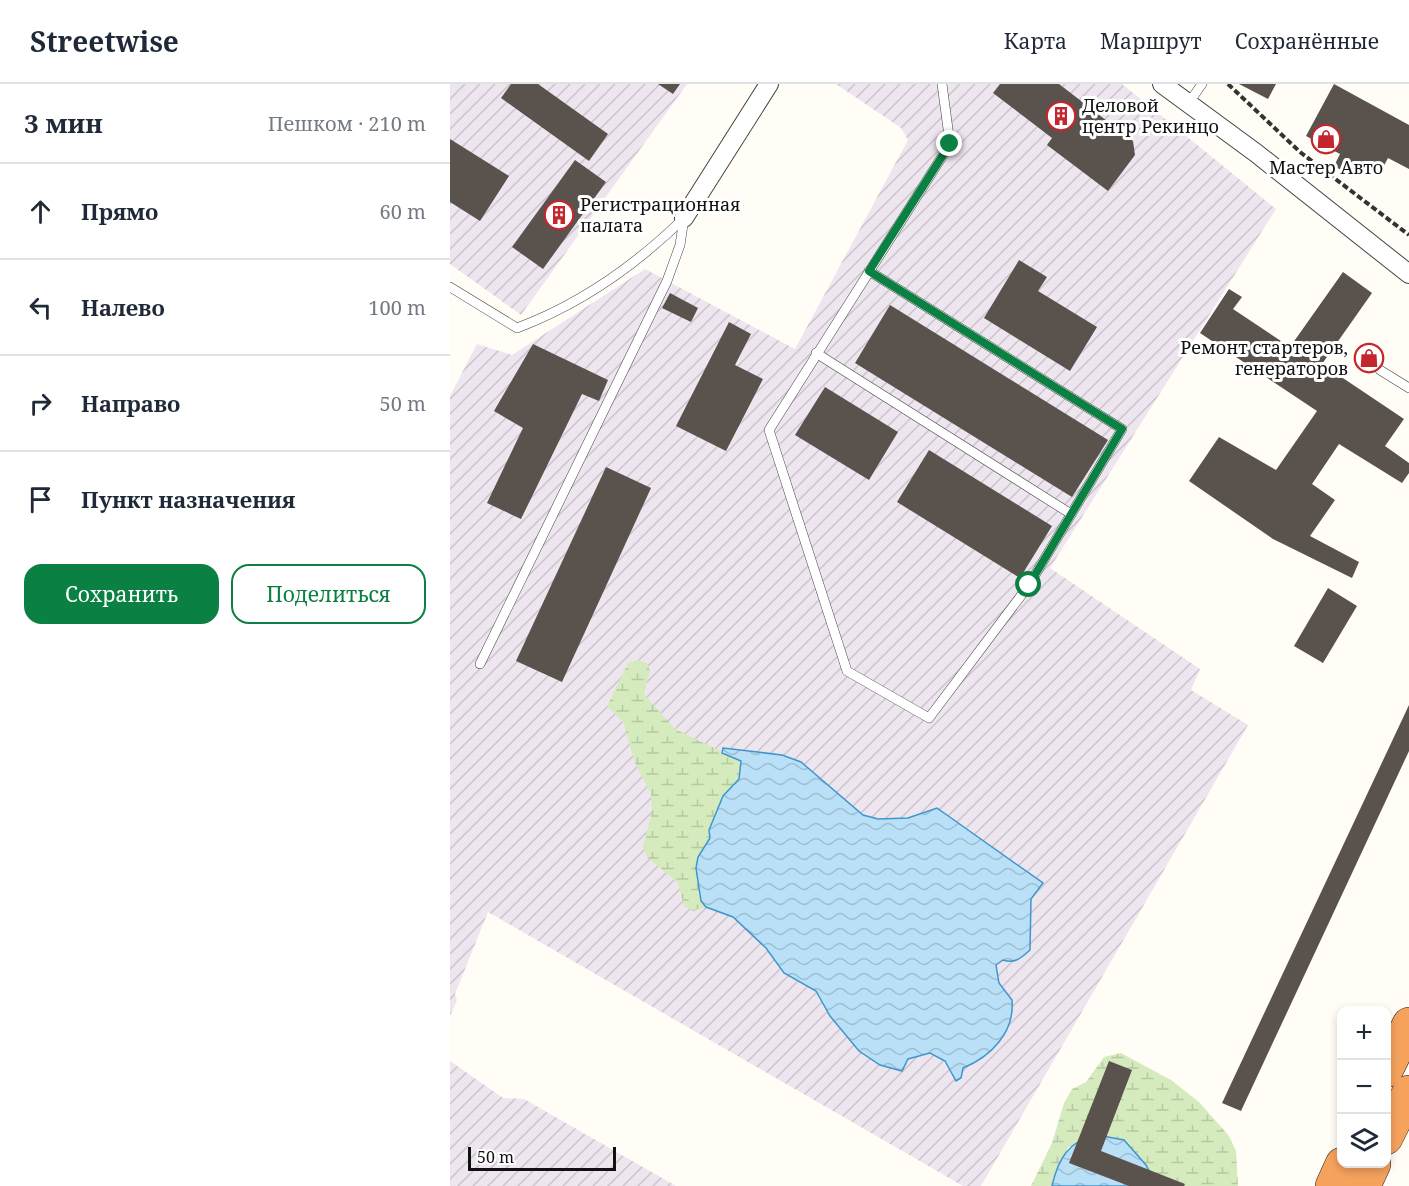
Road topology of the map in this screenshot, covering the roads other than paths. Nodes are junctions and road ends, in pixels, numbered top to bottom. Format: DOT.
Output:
graph roads {
  1 [pos="768,84"];
  2 [pos="942,84"];
  3 [pos="1162,84"];
  4 [pos="1202,84"];
  5 [pos="1188,104"];
  6 [pos="684,218"];
  7 [pos="869,271"];
  8 [pos="1409,274"];
  9 [pos="450,287"];
  10 [pos="816,353"];
  11 [pos="1380,370"];
  12 [pos="1409,388"];
  13 [pos="1071,514"];
  14 [pos="480,664"];
  15 [pos="1409,1024"];
  16 [pos="1391,1061"];
  17 [pos="1409,1092"];
  18 [pos="1391,1128"];
  19 [pos="1340,1168"];
  20 [pos="1372,1168"];
  21 [pos="1332,1186"];
  22 [pos="1364,1186"];
  1 -- 6 [label="street"];
  2 -- 7 [label="lane"];
  3 -- 5 [label="street"];
  4 -- 5 [label="lane"];
  5 -- 8 [label="street"];
  6 -- 9 [label="lane"];
  6 -- 14 [label="lane"];
  7 -- 10 [label="lane"];
  7 -- 13 [label="lane"];
  10 -- 13 [label="lane"];
  10 -- 13 [label="lane"];
  11 -- 12 [label="lane"];
  15 -- 16 [label="highway"];
  17 -- 18 [label="highway"];
  19 -- 21 [label="highway"];
  20 -- 22 [label="highway"];
}
